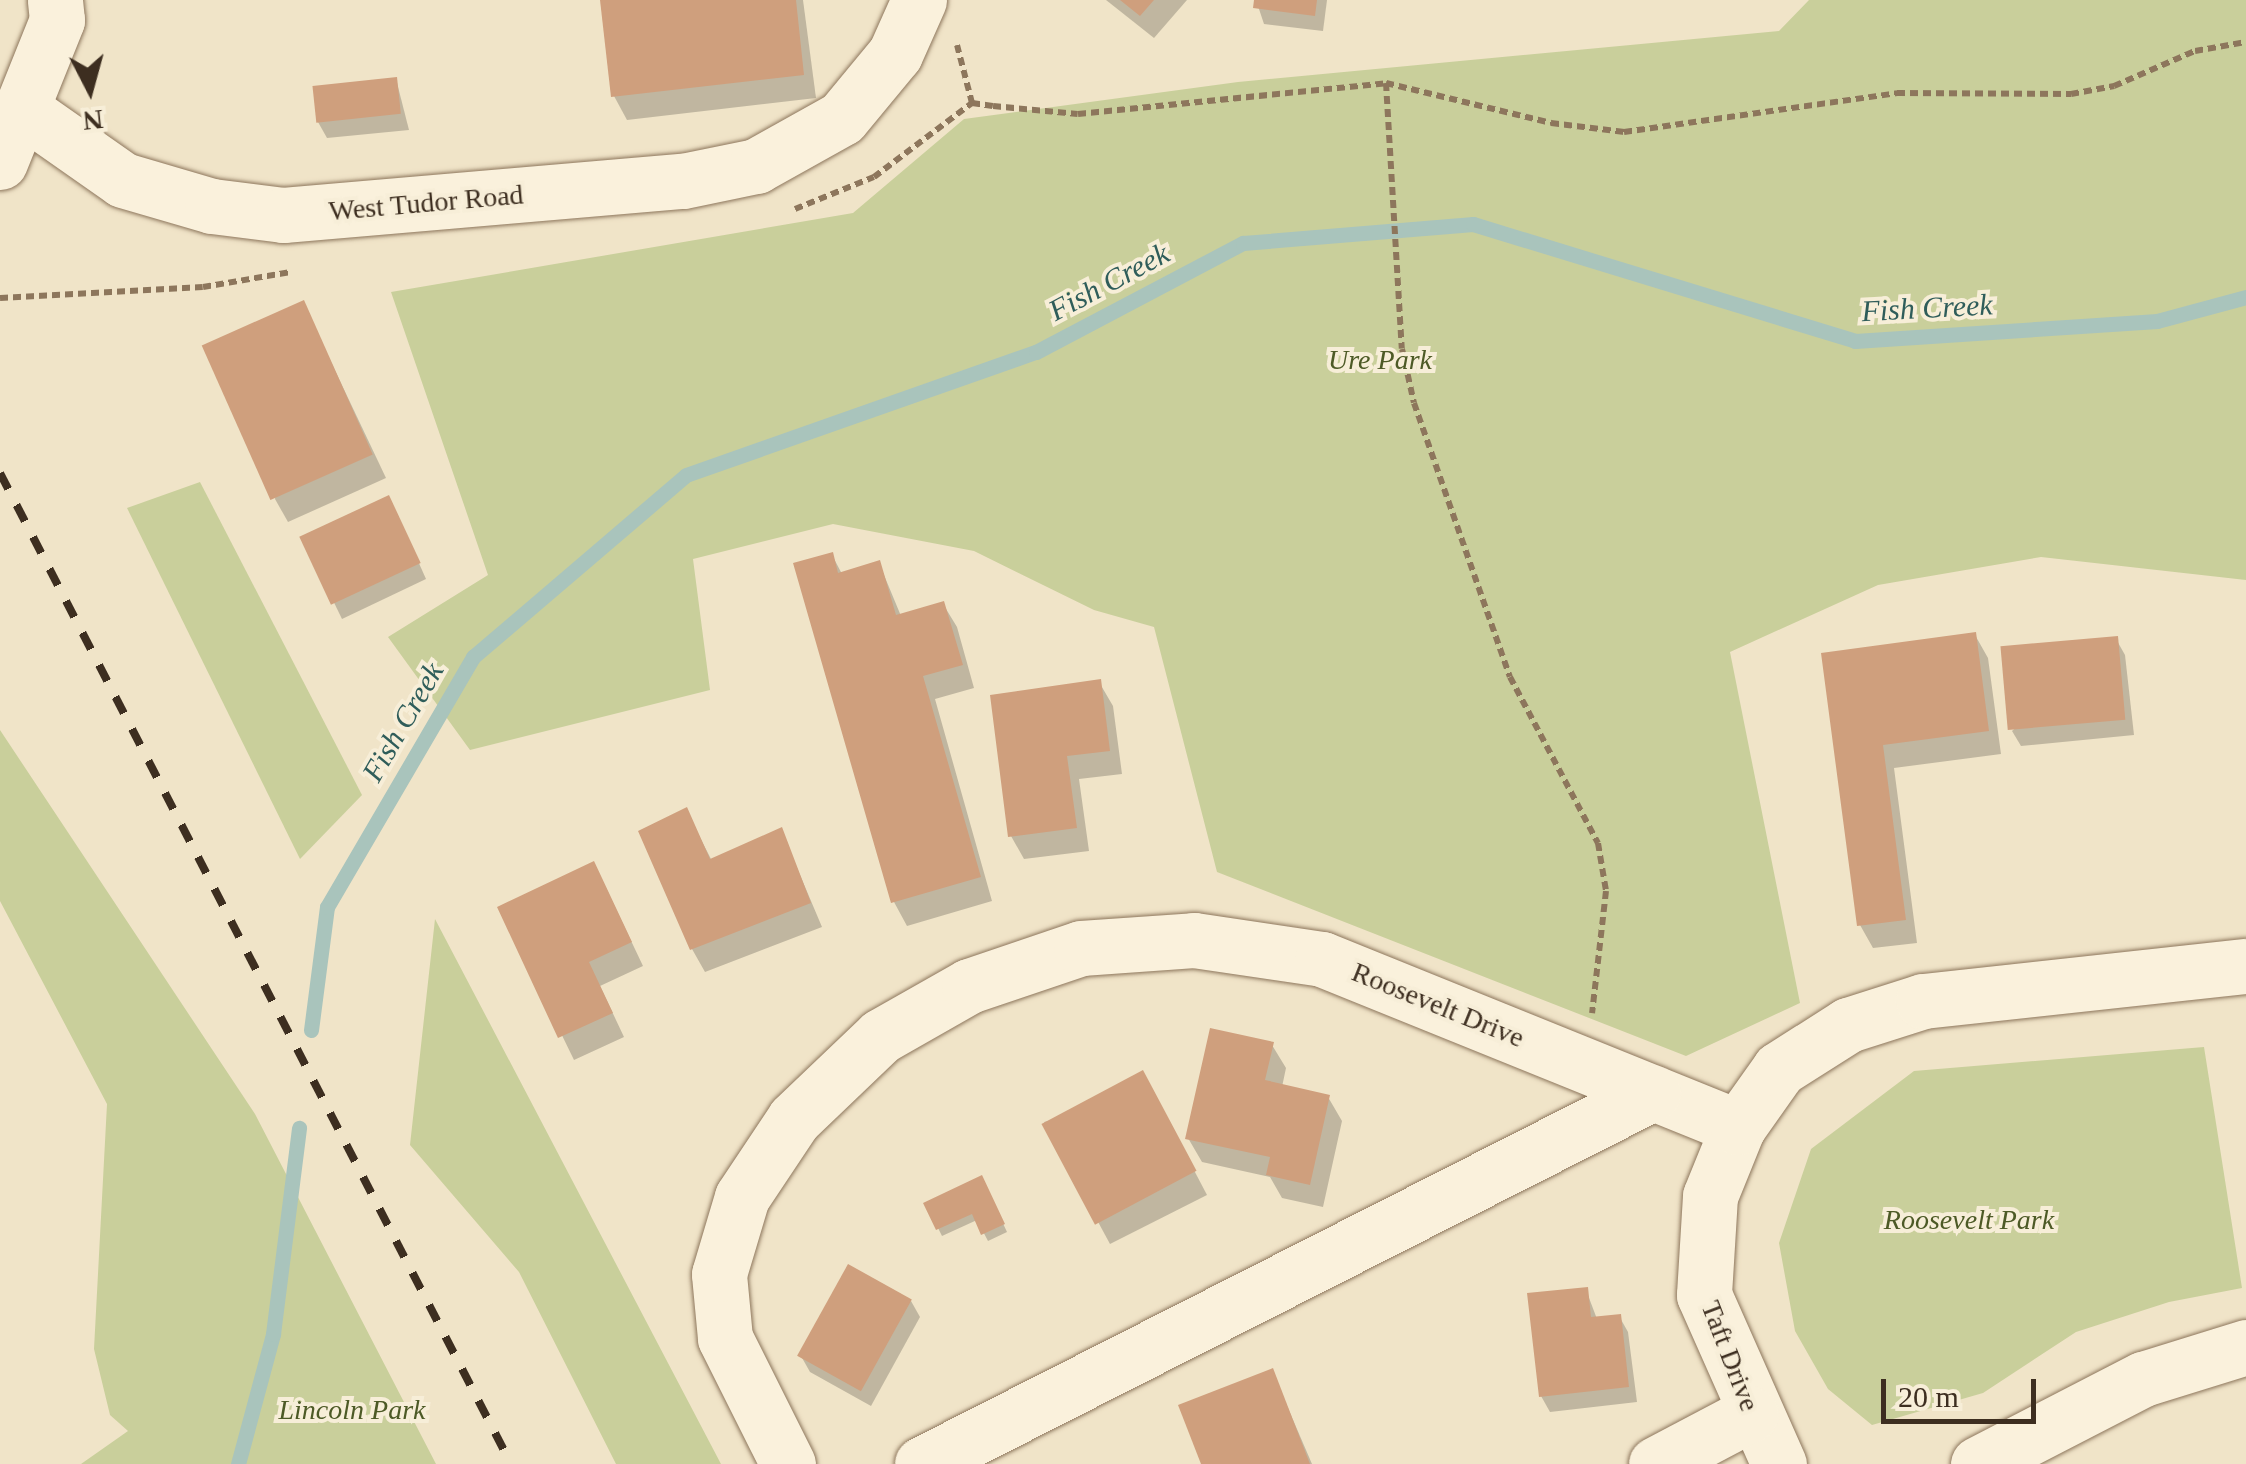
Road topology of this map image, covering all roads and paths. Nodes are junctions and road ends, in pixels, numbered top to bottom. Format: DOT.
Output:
graph roads {
  1 [pos="54,0"];
  2 [pos="937,18"];
  3 [pos="2246,42"];
  4 [pos="1386,83"];
  5 [pos="26,112"];
  6 [pos="0,162"];
  7 [pos="2246,966"];
  8 [pos="1578,1062"];
  9 [pos="1653,1093"];
  10 [pos="1738,1127"];
  11 [pos="2246,1346"];
  12 [pos="1751,1414"];
  13 [pos="788,1464"];
  14 [pos="922,1464"];
  15 [pos="1656,1464"];
  16 [pos="1779,1464"];
  17 [pos="1978,1464"];
  1 -- 5 [label="street"];
  2 -- 4 [label="path"];
  2 -- 5 [label="street, West Tudor Road"];
  3 -- 4 [label="path"];
  4 -- 8 [label="path"];
  5 -- 6 [label="street"];
  7 -- 10 [label="street"];
  8 -- 9 [label="street, Roosevelt Drive"];
  8 -- 13 [label="street, Roosevelt Drive"];
  9 -- 10 [label="street, Roosevelt Drive"];
  9 -- 14 [label="street"];
  10 -- 12 [label="street, Taft Drive"];
  11 -- 17 [label="street"];
  12 -- 15 [label="street"];
  12 -- 16 [label="street, Taft Drive"];
}
